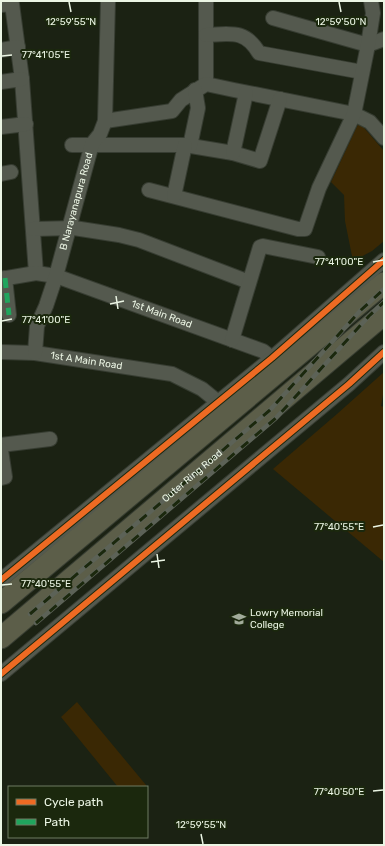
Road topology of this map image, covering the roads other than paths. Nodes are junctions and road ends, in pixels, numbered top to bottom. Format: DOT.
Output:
graph roads {
  1 [pos="108,1"];
  2 [pos="206,1"];
  3 [pos="371,1"];
  4 [pos="1,5"];
  5 [pos="273,18"];
  6 [pos="206,35"];
  7 [pos="384,39"];
  8 [pos="368,44"];
  9 [pos="18,47"];
  10 [pos="1,50"];
  11 [pos="362,72"];
  12 [pos="22,78"];
  13 [pos="1,82"];
  14 [pos="200,87"];
  15 [pos="246,93"];
  16 [pos="280,99"];
  17 [pos="354,114"];
  18 [pos="105,121"];
  19 [pos="26,124"];
  20 [pos="1,127"];
  21 [pos="384,138"];
  22 [pos="92,144"];
  23 [pos="72,145"];
  24 [pos="187,145"];
  25 [pos="233,153"];
  26 [pos="149,190"];
  27 [pos="174,196"];
  28 [pos="33,229"];
  29 [pos="68,229"];
  30 [pos="318,257"];
  31 [pos="384,260"];
  32 [pos="36,273"];
  33 [pos="56,276"];
  34 [pos="3,278"];
  35 [pos="249,282"];
  36 [pos="384,283"];
  37 [pos="384,314"];
  38 [pos="9,315"];
  39 [pos="232,340"];
  40 [pos="1,352"];
  41 [pos="384,352"];
  42 [pos="35,353"];
  43 [pos="272,358"];
  44 [pos="218,402"];
  45 [pos="50,439"];
  46 [pos="1,445"];
  47 [pos="1,450"];
  48 [pos="1,478"];
  49 [pos="1,580"];
  50 [pos="1,603"];
  51 [pos="1,638"];
  52 [pos="1,674"];
  1 -- 18 [label="street, B Narayanapura Road"];
  2 -- 6 [label="street"];
  3 -- 8 [label="street"];
  4 -- 9 [label="street"];
  5 -- 8 [label="street"];
  6 -- 11 [label="street"];
  6 -- 14 [label="street"];
  7 -- 8 [label="street"];
  8 -- 11 [label="street"];
  9 -- 10 [label="street"];
  9 -- 12 [label="street"];
  11 -- 17 [label="street"];
  12 -- 13 [label="street"];
  12 -- 19 [label="street"];
  14 -- 15 [label="street"];
  14 -- 18 [label="street"];
  14 -- 24 [label="street"];
  15 -- 16 [label="street"];
  15 -- 25 [label="street"];
  16 -- 17 [label="street"];
  16 -- 25 [label="street"];
  17 -- 21 [label="street"];
  17 -- 27 [label="street"];
  18 -- 22 [label="street, B Narayanapura Road"];
  19 -- 20 [label="street"];
  19 -- 28 [label="street"];
  22 -- 23 [label="street"];
  22 -- 24 [label="street"];
  22 -- 29 [label="street, B Narayanapura Road"];
  24 -- 25 [label="street"];
  24 -- 27 [label="street"];
  26 -- 27 [label="street"];
  28 -- 29 [label="street"];
  28 -- 32 [label="street"];
  29 -- 33 [label="street, B Narayanapura Road"];
  29 -- 35 [label="street"];
  30 -- 35 [label="street"];
  31 -- 43 [label="street"];
  32 -- 33 [label="street, 1st Main Road"];
  32 -- 34 [label="street, 1st Main Road"];
  33 -- 39 [label="street, 1st Main Road"];
  33 -- 42 [label="street, B Narayanapura Road"];
  34 -- 38 [label="street"];
  35 -- 39 [label="street"];
  36 -- 50 [label="highway"];
  37 -- 51 [label="highway, Outer Ring Road"];
  39 -- 43 [label="street, 1st Main Road"];
  40 -- 42 [label="street, 1st A Main Road"];
  41 -- 52 [label="street"];
  42 -- 44 [label="street, 1st A Main Road"];
  43 -- 44 [label="street"];
  44 -- 49 [label="street"];
  45 -- 46 [label="street"];
  47 -- 48 [label="street"];
}
